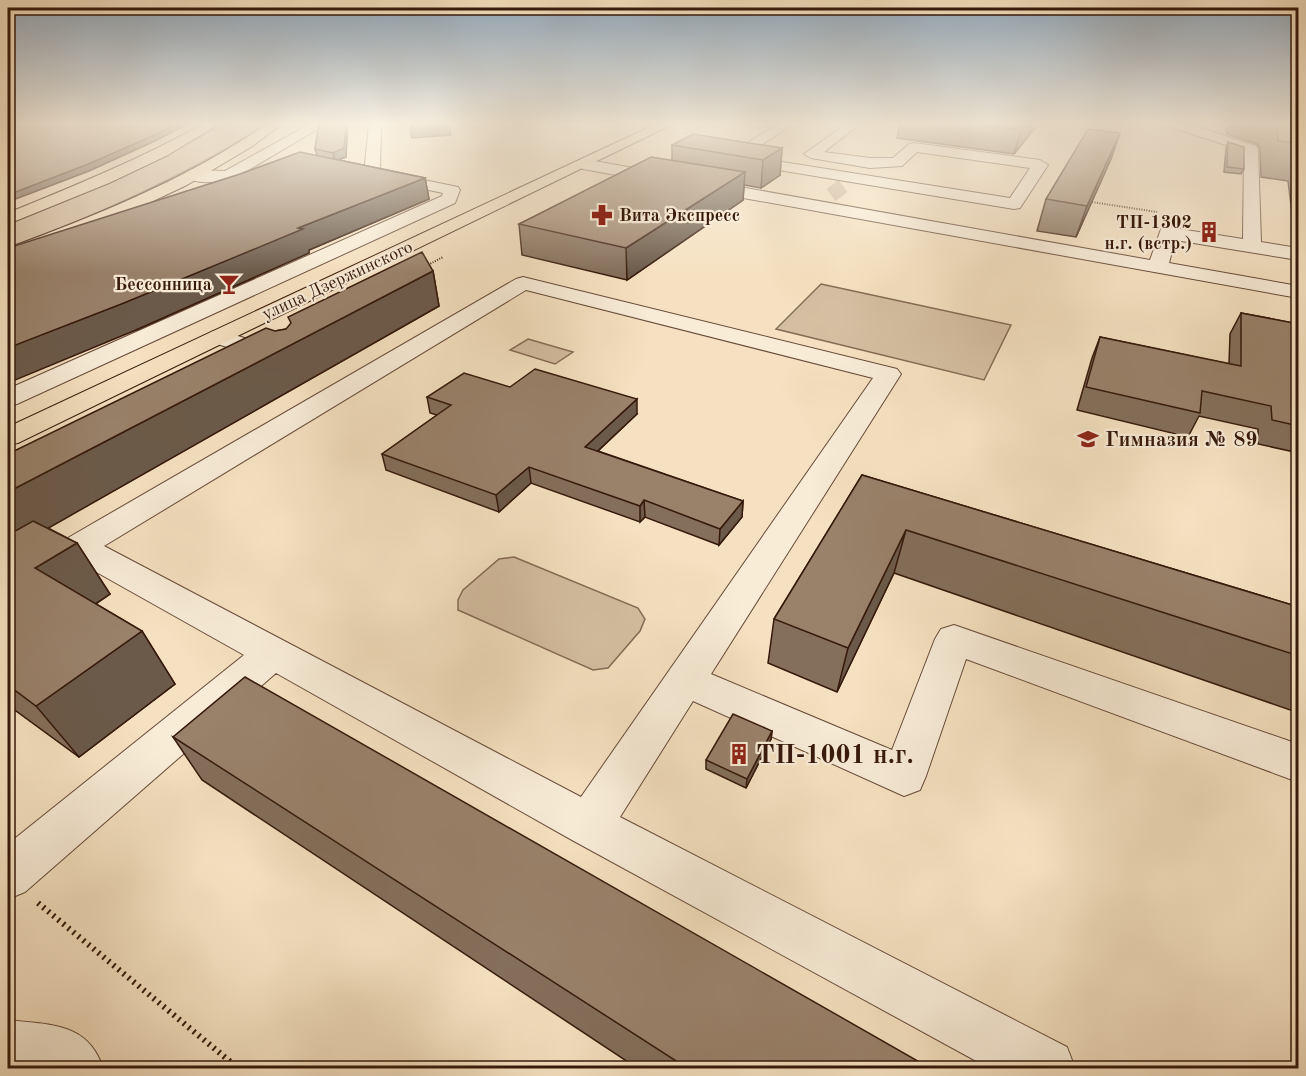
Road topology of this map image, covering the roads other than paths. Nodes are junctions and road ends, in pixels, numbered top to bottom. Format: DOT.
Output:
graph roads {
  1 [pos="115,174"];
  2 [pos="230,174"];
  3 [pos="373,174"];
  4 [pos="561,174"];
  5 [pos="679,174"];
  6 [pos="782,174"];
  7 [pos="856,174"];
  8 [pos="1034,174"];
  9 [pos="1251,174"];
  10 [pos="191,175"];
  11 [pos="836,191"];
  12 [pos="8,219"];
  13 [pos="382,231"];
  14 [pos="422,240"];
  15 [pos="1252,246"];
  16 [pos="8,254"];
  17 [pos="1299,254"];
  18 [pos="1158,267"];
  19 [pos="1299,292"];
  20 [pos="218,304"];
  21 [pos="259,318"];
  22 [pos="219,337"];
  23 [pos="289,360"];
  24 [pos="8,398"];
  25 [pos="8,437"];
  26 [pos="273,653"];
  27 [pos="685,681"];
  28 [pos="1299,763"];
  29 [pos="589,825"];
  30 [pos="21,888"];
  31 [pos="8,1049"];
  32 [pos="74,1068"];
  33 [pos="1046,1068"];
  1 -- 12 [label="main road"];
  2 -- 10 [label="street"];
  3 -- 13 [label="street"];
  4 -- 14 [label="main road, улица Дзержинского"];
  5 -- 11 [label="street"];
  6 -- 11 [label="street"];
  7 -- 11 [label="street"];
  8 -- 11 [label="street"];
  9 -- 15 [label="street"];
  10 -- 16 [label="main road"];
  11 -- 18 [label="street"];
  13 -- 14 [label="street"];
  13 -- 20 [label="street"];
  14 -- 21 [label="main road, улица Дзержинского"];
  15 -- 17 [label="street"];
  15 -- 18 [label="street"];
  18 -- 19 [label="street"];
  20 -- 21 [label="street"];
  20 -- 24 [label="street"];
  21 -- 22 [label="main road, улица Дзержинского"];
  22 -- 23 [label="street"];
  22 -- 25 [label="main road, улица Дзержинского"];
  26 -- 27 [label="street"];
  26 -- 29 [label="street"];
  26 -- 30 [label="street"];
  27 -- 28 [label="street"];
  27 -- 29 [label="street"];
  29 -- 33 [label="street"];
  31 -- 32 [label="street"];
}
